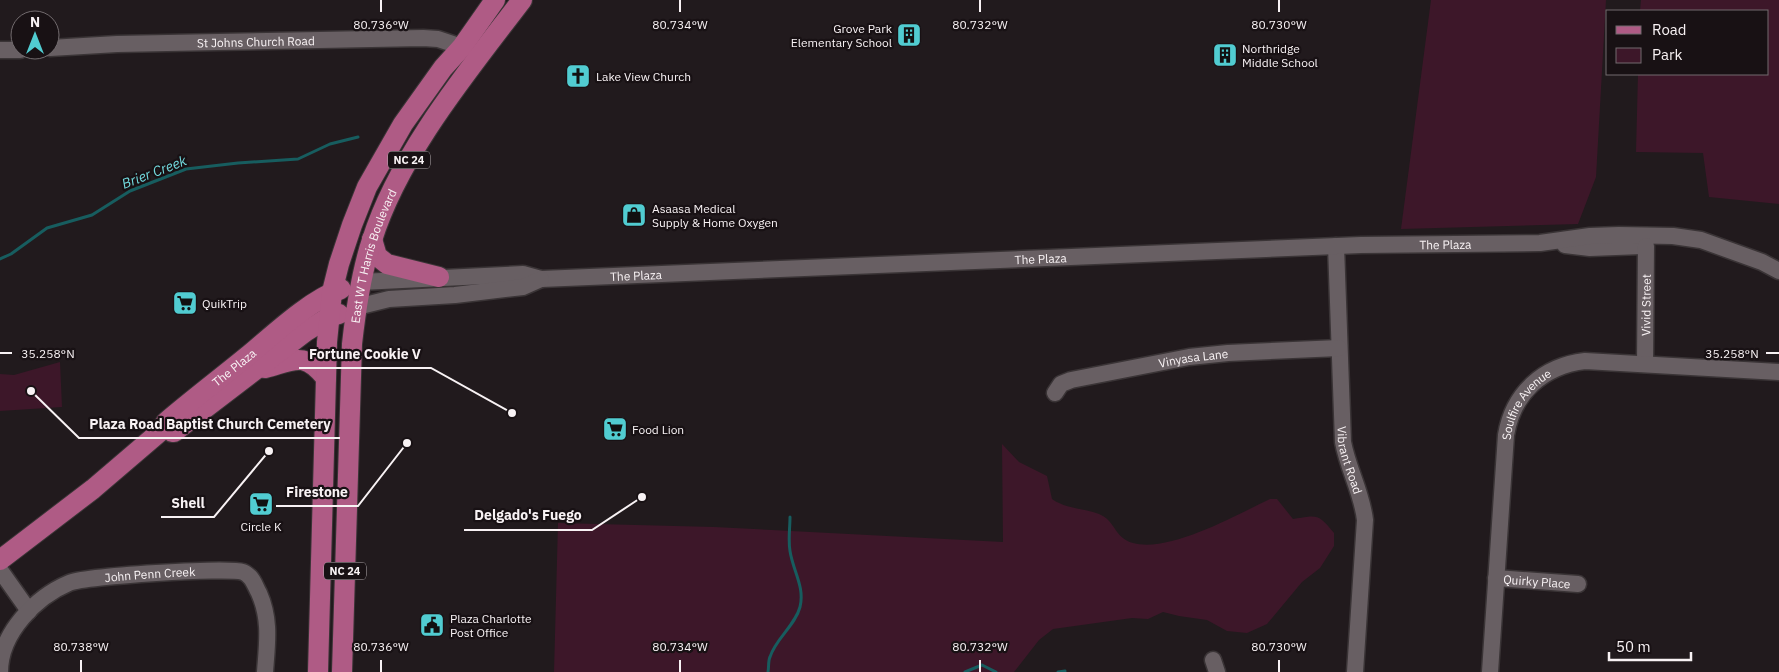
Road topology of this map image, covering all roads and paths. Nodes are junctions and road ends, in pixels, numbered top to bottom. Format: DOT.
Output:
graph roads {
  1 [pos="496,0"];
  2 [pos="522,0"];
  3 [pos="60,47"];
  4 [pos="462,47"];
  5 [pos="372,239"];
  6 [pos="1540,242"];
  7 [pos="1336,246"];
  8 [pos="1646,246"];
  9 [pos="1719,248"];
  10 [pos="1779,271"];
  11 [pos="439,277"];
  12 [pos="541,279"];
  13 [pos="361,282"];
  14 [pos="332,292"];
  15 [pos="356,307"];
  16 [pos="329,317"];
  17 [pos="1339,348"];
  18 [pos="1645,364"];
  19 [pos="256,370"];
  20 [pos="1779,372"];
  21 [pos="326,378"];
  22 [pos="1055,393"];
  23 [pos="162,430"];
  24 [pos="0,560"];
  25 [pos="0,570"];
  26 [pos="1496,578"];
  27 [pos="1578,584"];
  28 [pos="29,611"];
  29 [pos="0,672"];
  30 [pos="266,672"];
  31 [pos="318,672"];
  32 [pos="342,672"];
  33 [pos="1355,672"];
  34 [pos="1490,672"];
  1 -- 4 [label="main road, East W T Harris Boulevard / NC 24"];
  2 -- 5 [label="main road, East W T Harris Boulevard / NC 24"];
  3 -- 4 [label="street, St Johns Church Road"];
  4 -- 14 [label="main road, East W T Harris Boulevard / NC 24"];
  5 -- 11 [label="main road"];
  5 -- 13 [label="main road, East W T Harris Boulevard / NC 24"];
  6 -- 7 [label="street, The Plaza"];
  6 -- 8 [label="street, The Plaza"];
  6 -- 9 [label="street, The Plaza"];
  7 -- 12 [label="street, The Plaza"];
  7 -- 17 [label="street, Vibrant Road"];
  8 -- 9 [label="street, The Plaza"];
  8 -- 18 [label="street, Vivid Street"];
  9 -- 10 [label="street, The Plaza"];
  11 -- 12 [label="street, The Plaza"];
  11 -- 13 [label="street, The Plaza"];
  12 -- 15 [label="street, The Plaza"];
  13 -- 14 [label="main road, The Plaza"];
  13 -- 15 [label="main road, East W T Harris Boulevard / NC 24"];
  14 -- 16 [label="main road, East W T Harris Boulevard / NC 24"];
  14 -- 23 [label="main road, The Plaza"];
  15 -- 16 [label="main road, The Plaza"];
  15 -- 32 [label="main road, East W T Harris Boulevard / NC 24"];
  16 -- 19 [label="main road, The Plaza"];
  16 -- 21 [label="main road, East W T Harris Boulevard / NC 24"];
  17 -- 22 [label="street, Vinyasa Lane"];
  17 -- 33 [label="street, Vibrant Road"];
  18 -- 20 [label="street, Soulfire Avenue"];
  18 -- 26 [label="street, Soulfire Avenue"];
  19 -- 21 [label="main road"];
  19 -- 23 [label="main road, The Plaza"];
  21 -- 31 [label="main road, East W T Harris Boulevard / NC 24"];
  23 -- 24 [label="main road, The Plaza"];
  25 -- 28 [label="street"];
  26 -- 27 [label="street, Quirky Place"];
  26 -- 34 [label="street, Soulfire Avenue"];
  28 -- 29 [label="street, John Penn Creek"];
  28 -- 30 [label="street, John Penn Creek"];
}
